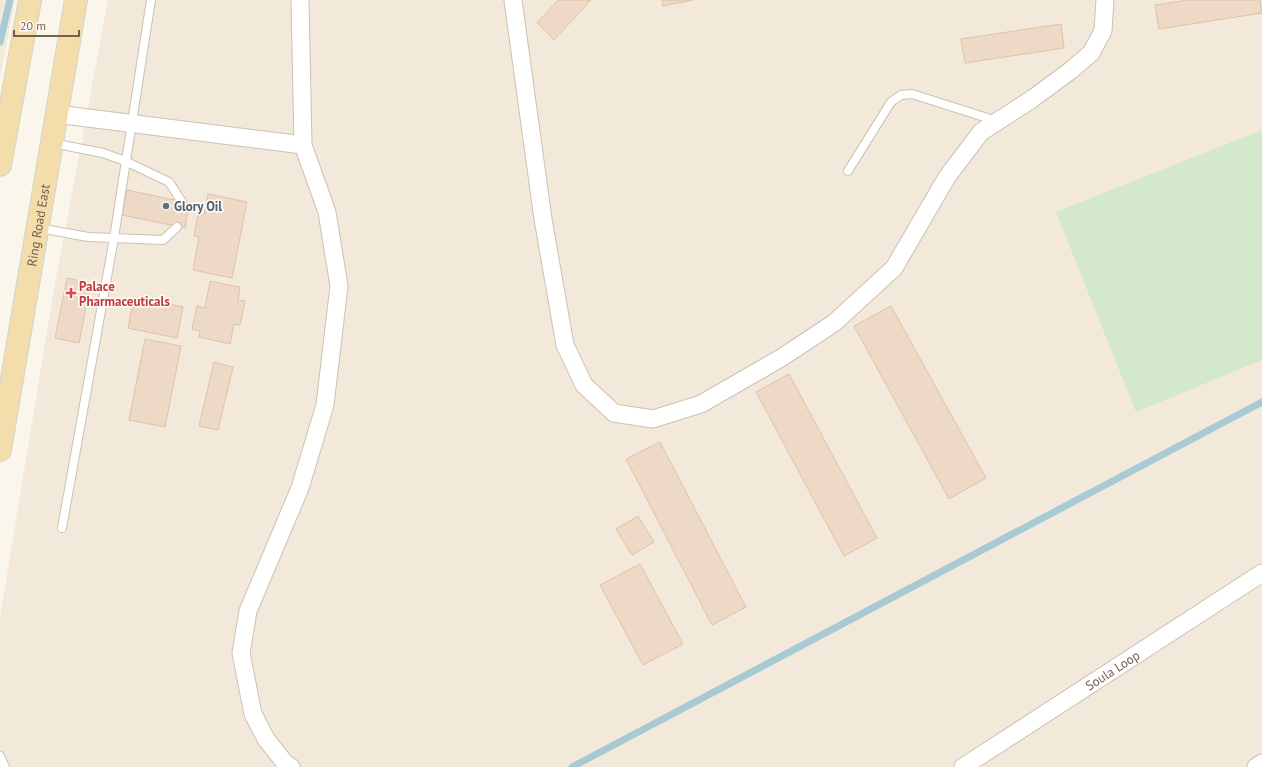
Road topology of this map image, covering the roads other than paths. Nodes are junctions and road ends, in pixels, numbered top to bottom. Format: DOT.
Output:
graph roads {
  1 [pos="30,0"];
  2 [pos="76,0"];
  3 [pos="151,0"];
  4 [pos="300,0"];
  5 [pos="513,0"];
  6 [pos="1105,0"];
  7 [pos="56,114"];
  8 [pos="998,122"];
  9 [pos="133,124"];
  10 [pos="51,143"];
  11 [pos="303,145"];
  12 [pos="125,161"];
  13 [pos="0,165"];
  14 [pos="848,171"];
  15 [pos="182,202"];
  16 [pos="36,227"];
  17 [pos="177,227"];
  18 [pos="114,238"];
  19 [pos="0,450"];
  20 [pos="62,528"];
  21 [pos="1262,573"];
  22 [pos="0,756"];
  23 [pos="1262,763"];
  24 [pos="5,767"];
  25 [pos="291,767"];
  26 [pos="964,767"];
  27 [pos="1256,767"];
  1 -- 13 [label="main road"];
  2 -- 7 [label="main road, Ring Road East"];
  3 -- 9 [label="lane"];
  4 -- 11 [label="street"];
  5 -- 8 [label="street"];
  6 -- 8 [label="street"];
  7 -- 9 [label="street"];
  7 -- 10 [label="main road, Ring Road East"];
  8 -- 14 [label="lane"];
  9 -- 11 [label="street"];
  9 -- 12 [label="lane"];
  10 -- 12 [label="lane"];
  10 -- 16 [label="main road, Ring Road East"];
  11 -- 25 [label="street"];
  12 -- 15 [label="lane"];
  12 -- 18 [label="lane"];
  16 -- 18 [label="lane"];
  16 -- 19 [label="main road, Ring Road East"];
  17 -- 18 [label="lane"];
  18 -- 20 [label="lane"];
  21 -- 26 [label="street, Soula Loop"];
  22 -- 24 [label="lane"];
  23 -- 27 [label="street"];
}
